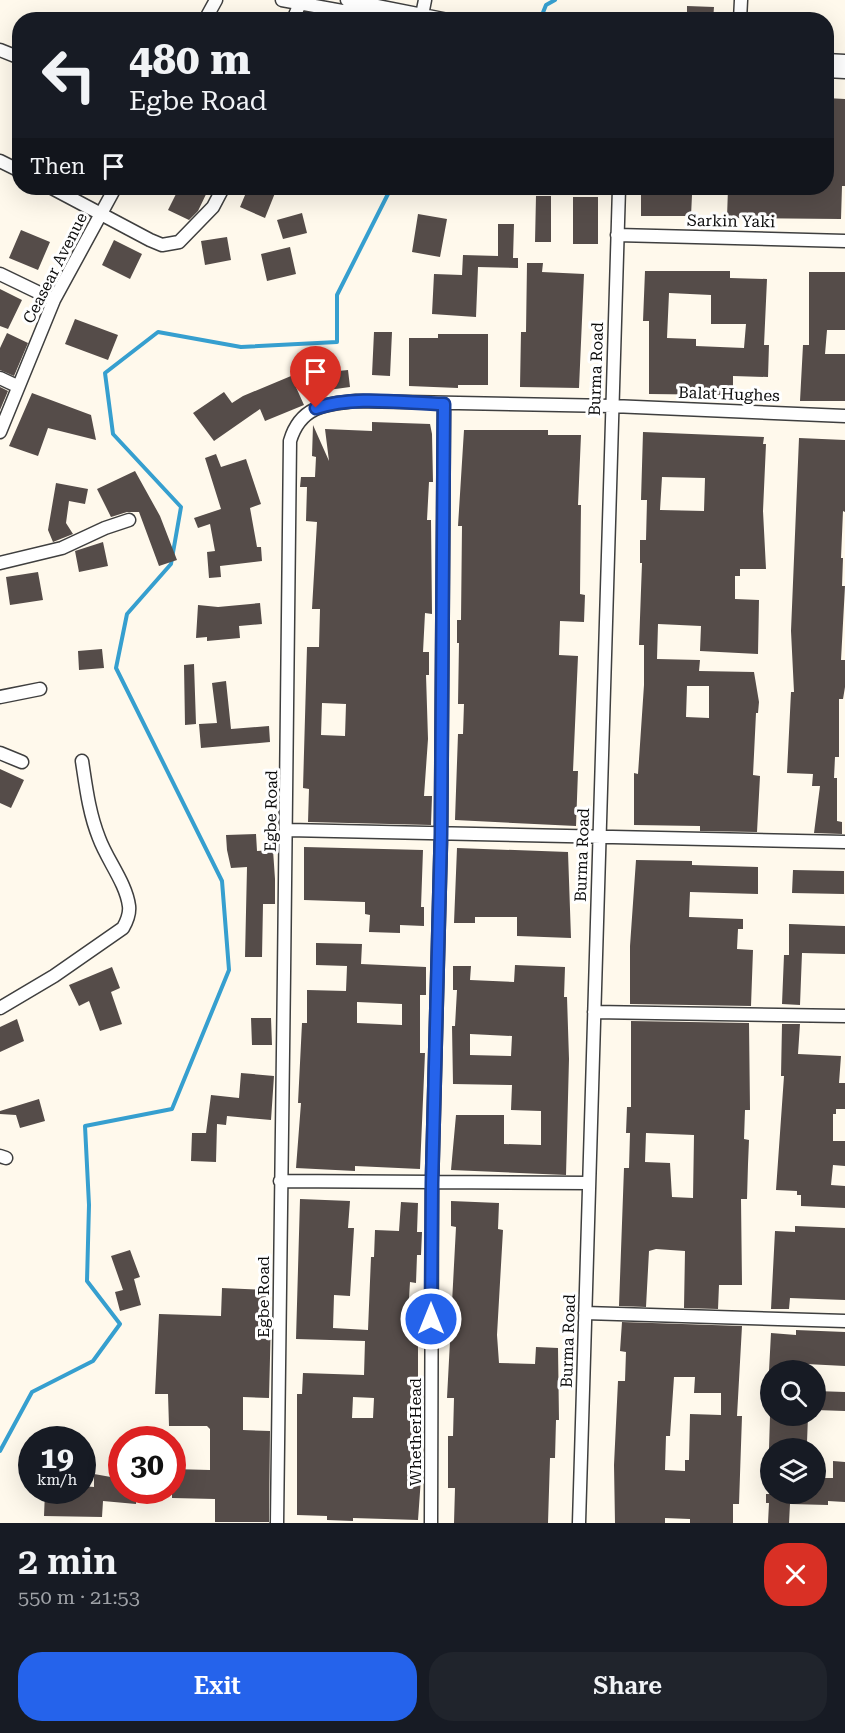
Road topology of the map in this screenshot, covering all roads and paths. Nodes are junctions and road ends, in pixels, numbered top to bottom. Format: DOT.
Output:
graph roads {
  1 [pos="282,0"];
  2 [pos="348,0"];
  3 [pos="300,3"];
  4 [pos="296,12"];
  5 [pos="349,12"];
  6 [pos="407,12"];
  7 [pos="66,195"];
  8 [pos="112,195"];
  9 [pos="219,195"];
  10 [pos="619,195"];
  11 [pos="103,213"];
  12 [pos="617,235"];
  13 [pos="845,241"];
  14 [pos="0,274"];
  15 [pos="54,300"];
  16 [pos="0,378"];
  17 [pos="17,386"];
  18 [pos="444,404"];
  19 [pos="612,406"];
  20 [pos="845,416"];
  21 [pos="0,432"];
  22 [pos="129,520"];
  23 [pos="0,563"];
  24 [pos="39,689"];
  25 [pos="0,697"];
  26 [pos="0,753"];
  27 [pos="82,760"];
  28 [pos="22,762"];
  29 [pos="288,830"];
  30 [pos="441,834"];
  31 [pos="599,835"];
  32 [pos="845,842"];
  33 [pos="0,1008"];
  34 [pos="594,1012"];
  35 [pos="845,1016"];
  36 [pos="280,1181"];
  37 [pos="432,1183"];
  38 [pos="589,1183"];
  39 [pos="585,1313"];
  40 [pos="845,1321"];
  41 [pos="277,1523"];
  42 [pos="431,1523"];
  43 [pos="579,1523"];
  1 -- 3 [label="street"];
  2 -- 6 [label="street"];
  3 -- 4 [label="street"];
  3 -- 5 [label="street"];
  7 -- 11 [label="street"];
  8 -- 11 [label="street, Ceasear Avenue"];
  9 -- 11 [label="street"];
  10 -- 12 [label="street, Burma Road"];
  11 -- 15 [label="street, Ceasear Avenue"];
  12 -- 13 [label="street, Sarkin Yaki"];
  12 -- 19 [label="street, Burma Road"];
  14 -- 15 [label="street"];
  15 -- 17 [label="street, Ceasear Avenue"];
  16 -- 17 [label="street"];
  17 -- 21 [label="street, Ceasear Avenue"];
  18 -- 19 [label="street, Egbe Road"];
  18 -- 29 [label="street, Egbe Road"];
  18 -- 30 [label="street, WhetherHead"];
  19 -- 20 [label="street, Balat Hughes"];
  19 -- 31 [label="street, Burma Road"];
  22 -- 23 [label="street"];
  24 -- 25 [label="street"];
  26 -- 28 [label="street"];
  27 -- 33 [label="street"];
  29 -- 30 [label="street"];
  29 -- 36 [label="street, Egbe Road"];
  30 -- 31 [label="street"];
  30 -- 37 [label="street, WhetherHead"];
  31 -- 32 [label="street"];
  31 -- 34 [label="street, Burma Road"];
  34 -- 35 [label="street"];
  34 -- 38 [label="street, Burma Road"];
  36 -- 37 [label="street"];
  36 -- 41 [label="street, Egbe Road"];
  37 -- 38 [label="street"];
  37 -- 42 [label="street, WhetherHead"];
  38 -- 39 [label="street, Burma Road"];
  39 -- 40 [label="street"];
  39 -- 43 [label="street, Burma Road"];
}
